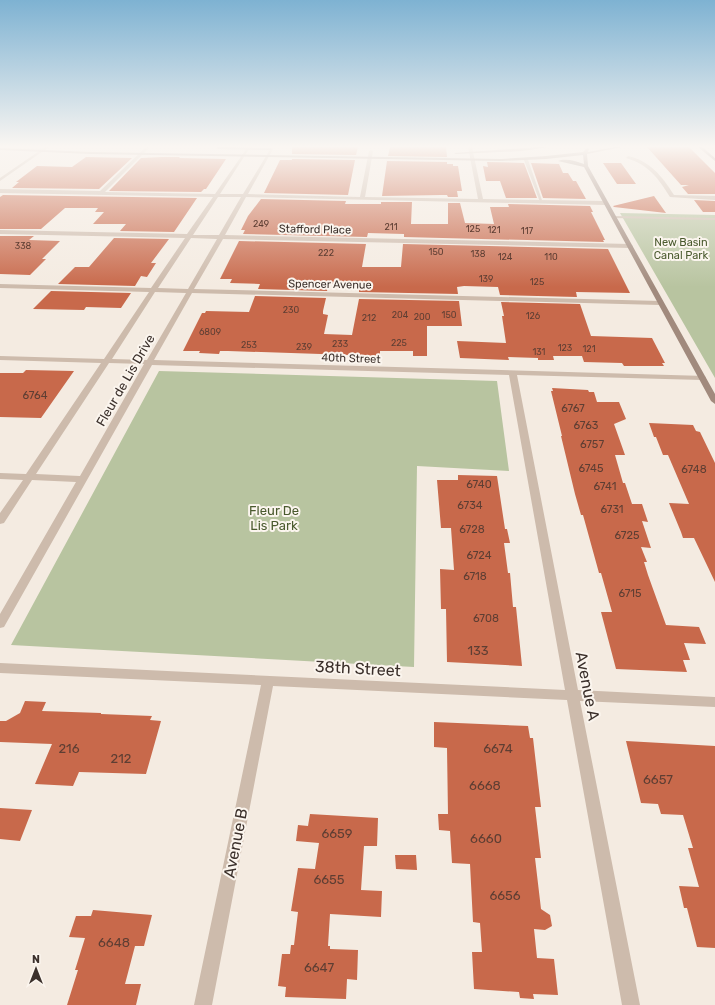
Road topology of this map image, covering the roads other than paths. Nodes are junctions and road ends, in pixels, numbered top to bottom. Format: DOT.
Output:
graph roads {
  1 [pos="153,194"];
  2 [pos="363,194"];
  3 [pos="480,194"];
  4 [pos="539,194"];
  5 [pos="600,194"];
  6 [pos="671,194"];
  7 [pos="216,195"];
  8 [pos="245,196"];
  9 [pos="362,198"];
  10 [pos="715,198"];
  11 [pos="481,201"];
  12 [pos="542,202"];
  13 [pos="605,203"];
  14 [pos="614,217"];
  15 [pos="715,220"];
  16 [pos="0,232"];
  17 [pos="189,236"];
  18 [pos="222,237"];
  19 [pos="630,246"];
  20 [pos="0,286"];
  21 [pos="155,290"];
  22 [pos="191,291"];
  23 [pos="660,303"];
  24 [pos="0,358"];
  25 [pos="106,361"];
  26 [pos="149,363"];
  27 [pos="514,374"];
  28 [pos="702,378"];
  29 [pos="715,401"];
  30 [pos="0,476"];
  31 [pos="29,477"];
  32 [pos="83,479"];
  33 [pos="0,521"];
  34 [pos="0,624"];
  35 [pos="0,668"];
  36 [pos="268,681"];
  37 [pos="572,694"];
  38 [pos="715,702"];
  39 [pos="203,1005"];
  40 [pos="631,1005"];
  1 -- 7 [label="street"];
  2 -- 9 [label="street"];
  3 -- 11 [label="street"];
  4 -- 12 [label="lane"];
  5 -- 13 [label="main road"];
  6 -- 10 [label="street"];
  7 -- 8 [label="street"];
  7 -- 17 [label="street, Fleur de Lis Drive"];
  8 -- 9 [label="street"];
  8 -- 18 [label="street, Fleur de Lis Drive"];
  9 -- 11 [label="street"];
  11 -- 12 [label="street"];
  12 -- 13 [label="street"];
  13 -- 14 [label="main road"];
  14 -- 15 [label="lane"];
  14 -- 19 [label="main road"];
  16 -- 17 [label="street, Stafford Place"];
  17 -- 18 [label="street, Stafford Place"];
  17 -- 21 [label="street, Fleur de Lis Drive"];
  18 -- 19 [label="street, Stafford Place"];
  18 -- 22 [label="street, Fleur de Lis Drive"];
  19 -- 23 [label="main road"];
  20 -- 21 [label="street, Spencer Avenue"];
  21 -- 22 [label="street, Spencer Avenue"];
  21 -- 25 [label="street, Fleur de Lis Drive"];
  22 -- 23 [label="street, Spencer Avenue"];
  22 -- 26 [label="street, Fleur de Lis Drive"];
  23 -- 28 [label="main road"];
  24 -- 25 [label="street, 40th Street"];
  25 -- 26 [label="street, 40th Street"];
  25 -- 31 [label="street, Fleur de Lis Drive"];
  26 -- 27 [label="street, 40th Street"];
  26 -- 32 [label="street, Fleur de Lis Drive"];
  27 -- 28 [label="street, 40th Street"];
  27 -- 37 [label="street, Avenue A"];
  28 -- 29 [label="main road"];
  30 -- 31 [label="street"];
  31 -- 32 [label="street"];
  31 -- 33 [label="street, Fleur de Lis Drive"];
  32 -- 34 [label="street, Fleur de Lis Drive"];
  35 -- 36 [label="street, 38th Street"];
  36 -- 37 [label="street, 38th Street"];
  36 -- 39 [label="street, Avenue B"];
  37 -- 38 [label="street, 38th Street"];
  37 -- 40 [label="street, Avenue A"];
}
